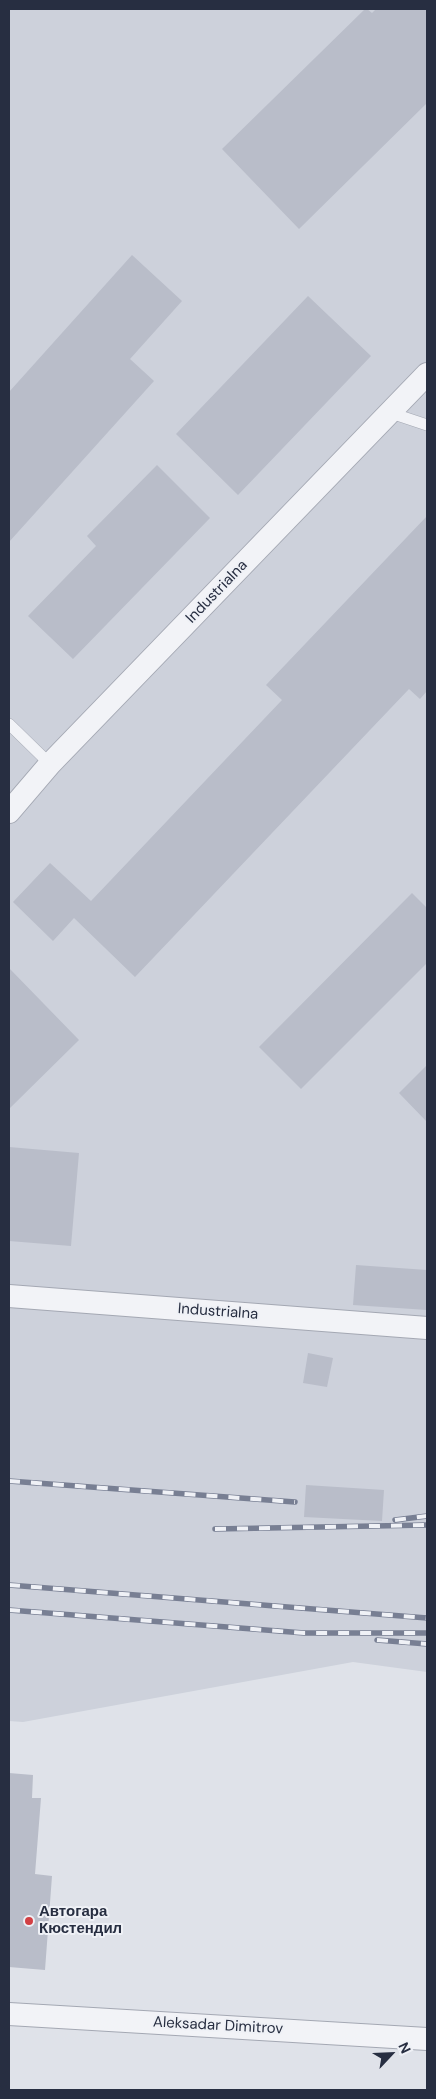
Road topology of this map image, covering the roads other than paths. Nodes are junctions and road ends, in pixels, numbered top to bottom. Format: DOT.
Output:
graph roads {
  1 [pos="427,374"];
  2 [pos="391,413"];
  3 [pos="427,425"];
  4 [pos="9,724"];
  5 [pos="50,764"];
  6 [pos="9,812"];
  7 [pos="9,1296"];
  8 [pos="427,1328"];
  9 [pos="9,2014"];
  10 [pos="427,2039"];
  1 -- 2 [label="street, Industrialna"];
  2 -- 3 [label="lane"];
  2 -- 5 [label="street, Industrialna"];
  4 -- 5 [label="lane"];
  5 -- 6 [label="street, Industrialna"];
  7 -- 8 [label="street, Industrialna"];
  9 -- 10 [label="street, Aleksadar Dimitrov"];
}
